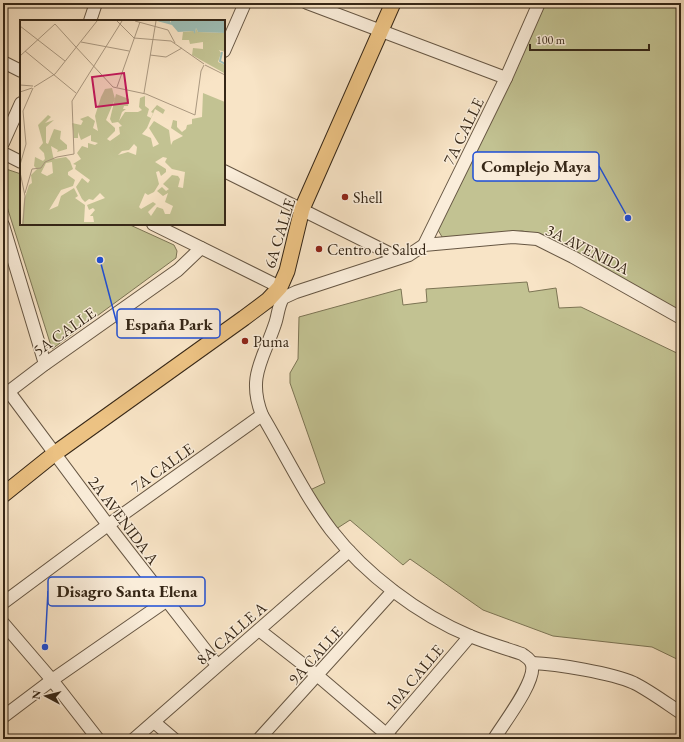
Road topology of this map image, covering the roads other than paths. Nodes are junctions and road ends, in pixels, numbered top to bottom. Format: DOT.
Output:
graph roads {
  1 [pos="96,3"];
  2 [pos="245,3"];
  3 [pos="307,3"];
  4 [pos="393,3"];
  5 [pos="538,3"];
  6 [pos="90,20"];
  7 [pos="381,31"];
  8 [pos="225,49"];
  9 [pos="3,62"];
  10 [pos="20,70"];
  11 [pos="506,78"];
  12 [pos="20,105"];
  13 [pos="3,143"];
  14 [pos="3,154"];
  15 [pos="20,162"];
  16 [pos="225,171"];
  17 [pos="302,209"];
  18 [pos="159,225"];
  19 [pos="3,226"];
  20 [pos="424,245"];
  21 [pos="201,248"];
  22 [pos="399,258"];
  23 [pos="280,287"];
  24 [pos="681,318"];
  25 [pos="44,364"];
  26 [pos="6,394"];
  27 [pos="262,415"];
  28 [pos="54,454"];
  29 [pos="3,495"];
  30 [pos="108,525"];
  31 [pos="349,551"];
  32 [pos="393,591"];
  33 [pos="166,601"];
  34 [pos="3,603"];
  35 [pos="3,623"];
  36 [pos="259,630"];
  37 [pos="470,636"];
  38 [pos="532,663"];
  39 [pos="217,665"];
  40 [pos="318,676"];
  41 [pos="52,680"];
  42 [pos="681,713"];
  43 [pos="3,716"];
  44 [pos="154,722"];
  45 [pos="386,738"];
  46 [pos="98,739"];
  47 [pos="134,739"];
  48 [pos="174,739"];
  49 [pos="260,739"];
  50 [pos="494,739"];
  1 -- 6 [label="street"];
  2 -- 8 [label="street"];
  3 -- 7 [label="street"];
  4 -- 7 [label="main road, 6A CALLE"];
  5 -- 11 [label="street, 7A CALLE"];
  7 -- 11 [label="street"];
  7 -- 17 [label="main road, 6A CALLE"];
  9 -- 10 [label="street"];
  11 -- 20 [label="street, 7A CALLE"];
  12 -- 13 [label="street"];
  14 -- 15 [label="street"];
  16 -- 17 [label="street"];
  17 -- 22 [label="street"];
  17 -- 23 [label="main road, 6A CALLE"];
  18 -- 21 [label="street"];
  19 -- 25 [label="street"];
  20 -- 22 [label="street"];
  20 -- 24 [label="street, 3A AVENIDA"];
  21 -- 23 [label="street"];
  21 -- 25 [label="street, 5A CALLE"];
  22 -- 27 [label="street"];
  23 -- 28 [label="main road, 6A CALLE"];
  25 -- 26 [label="street, 5A CALLE"];
  26 -- 28 [label="street, 2A AVENIDA A"];
  27 -- 30 [label="street, 7A CALLE"];
  27 -- 31 [label="street"];
  28 -- 29 [label="main road, 6A CALLE"];
  28 -- 30 [label="street, 2A AVENIDA A"];
  30 -- 33 [label="street, 2A AVENIDA A"];
  30 -- 34 [label="street, 7A CALLE"];
  31 -- 32 [label="street"];
  31 -- 36 [label="street, 8A CALLE A"];
  32 -- 37 [label="street"];
  32 -- 40 [label="street, 9A CALLE"];
  33 -- 39 [label="street, 2A AVENIDA A"];
  33 -- 41 [label="street"];
  35 -- 41 [label="street"];
  36 -- 39 [label="street, 8A CALLE A"];
  36 -- 40 [label="street"];
  37 -- 38 [label="street"];
  37 -- 45 [label="street, 10A CALLE"];
  38 -- 42 [label="street"];
  38 -- 50 [label="street"];
  39 -- 44 [label="street, 8A CALLE A"];
  40 -- 45 [label="street"];
  40 -- 49 [label="street, 9A CALLE"];
  41 -- 43 [label="street"];
  41 -- 46 [label="street"];
  44 -- 47 [label="street, 8A CALLE A"];
  44 -- 48 [label="street"];
}
